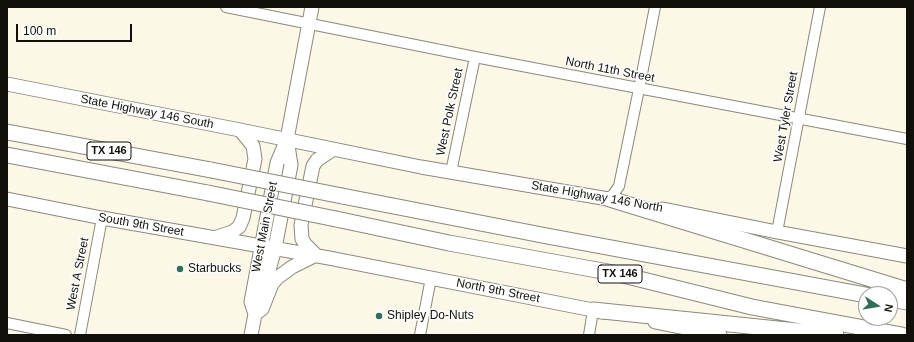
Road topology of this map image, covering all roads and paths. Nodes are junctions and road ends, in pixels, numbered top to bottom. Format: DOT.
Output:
graph roads {
  1 [pos="226,7"];
  2 [pos="312,7"];
  3 [pos="655,7"];
  4 [pos="820,7"];
  5 [pos="309,23"];
  6 [pos="475,57"];
  7 [pos="7,84"];
  8 [pos="639,89"];
  9 [pos="799,118"];
  10 [pos="240,130"];
  11 [pos="7,132"];
  12 [pos="907,139"];
  13 [pos="287,140"];
  14 [pos="332,150"];
  15 [pos="7,155"];
  16 [pos="451,172"];
  17 [pos="7,199"];
  18 [pos="610,199"];
  19 [pos="102,218"];
  20 [pos="777,232"];
  21 [pos="217,237"];
  22 [pos="262,245"];
  23 [pos="275,248"];
  24 [pos="316,256"];
  25 [pos="907,256"];
  26 [pos="431,278"];
  27 [pos="907,290"];
  28 [pos="858,294"];
  29 [pos="594,310"];
  30 [pos="255,314"];
  31 [pos="7,323"];
  32 [pos="66,335"];
  33 [pos="80,335"];
  34 [pos="251,335"];
  35 [pos="420,335"];
  36 [pos="589,335"];
  37 [pos="720,335"];
  38 [pos="836,335"];
  39 [pos="902,335"];
  1 -- 5 [label="street, North 11th Street"];
  2 -- 5 [label="main road, West Main Street"];
  3 -- 8 [label="street"];
  4 -- 9 [label="street, West Tyler Street"];
  5 -- 6 [label="street, North 11th Street"];
  5 -- 13 [label="main road, West Main Street"];
  6 -- 8 [label="street, North 11th Street"];
  6 -- 16 [label="street, West Polk Street"];
  7 -- 10 [label="main road, State Highway 146 South"];
  8 -- 9 [label="street, North 11th Street"];
  8 -- 18 [label="street"];
  9 -- 12 [label="street, North 11th Street"];
  9 -- 20 [label="street, West Tyler Street"];
  10 -- 13 [label="main road, State Highway 146 South"];
  10 -- 21 [label="main road"];
  11 -- 28 [label="highway, TX 146, bridge"];
  13 -- 14 [label="main road, State Highway 146 North"];
  13 -- 22 [label="main road, West Main Street"];
  13 -- 23 [label="main road, West Main Street"];
  14 -- 16 [label="main road, State Highway 146 North"];
  14 -- 24 [label="main road"];
  15 -- 39 [label="highway, TX 146, bridge"];
  16 -- 18 [label="main road, State Highway 146 North"];
  17 -- 19 [label="main road, South 9th Street"];
  18 -- 20 [label="main road, State Highway 146 North"];
  18 -- 27 [label="highway"];
  19 -- 21 [label="main road, South 9th Street"];
  19 -- 33 [label="street, West A Street"];
  20 -- 25 [label="main road, State Highway 146 North"];
  21 -- 22 [label="main road, South 9th Street"];
  22 -- 23 [label="main road, South 9th Street"];
  22 -- 30 [label="main road, West Main Street"];
  23 -- 24 [label="main road, North 9th Street"];
  23 -- 30 [label="main road, West Main Street"];
  24 -- 26 [label="main road, North 9th Street"];
  24 -- 30 [label="main road"];
  26 -- 29 [label="main road, North 9th Street"];
  26 -- 35 [label="street"];
  29 -- 36 [label="street"];
  29 -- 37 [label="main road, North 9th Street"];
  29 -- 38 [label="highway"];
  30 -- 34 [label="main road, West Main Street"];
  31 -- 32 [label="street"];
}
